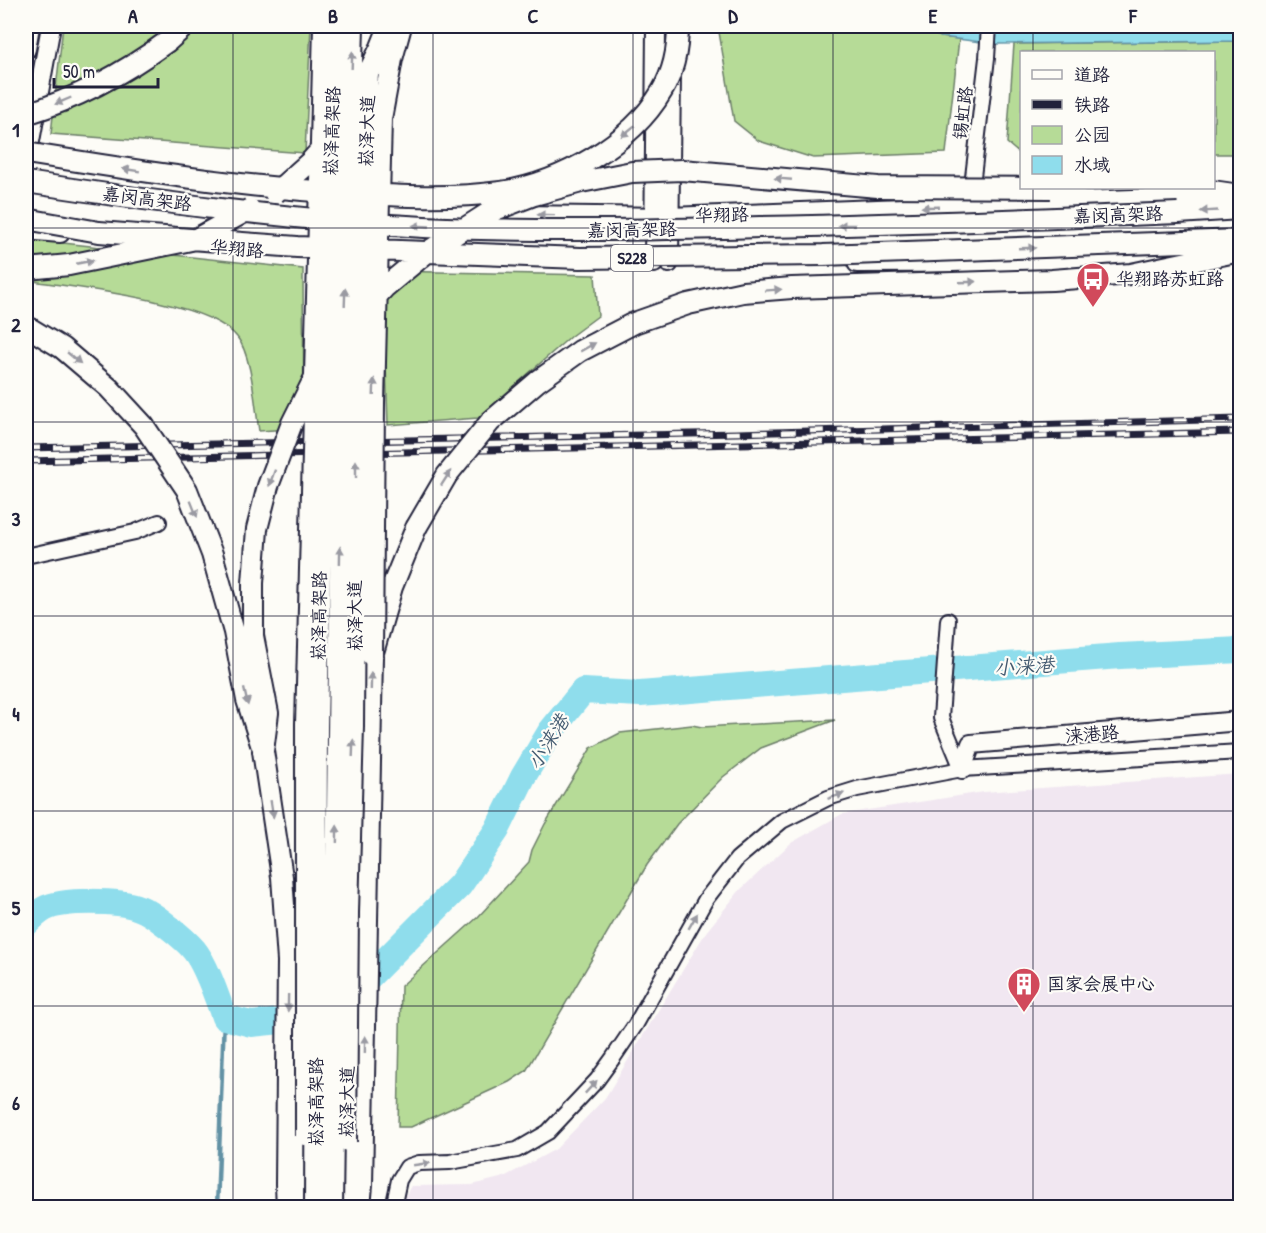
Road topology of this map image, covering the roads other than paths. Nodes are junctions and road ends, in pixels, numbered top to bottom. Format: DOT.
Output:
graph roads {
  1 [pos="30,26"];
  2 [pos="51,26"];
  3 [pos="185,26"];
  4 [pos="326,26"];
  5 [pos="353,26"];
  6 [pos="371,26"];
  7 [pos="381,26"];
  8 [pos="389,26"];
  9 [pos="400,26"];
  10 [pos="656,26"];
  11 [pos="671,26"];
  12 [pos="678,26"];
  13 [pos="989,26"];
  14 [pos="26,48"];
  15 [pos="370,54"];
  16 [pos="26,114"];
  17 [pos="26,153"];
  18 [pos="26,163"];
  19 [pos="26,171"];
  20 [pos="26,182"];
  21 [pos="1020,188"];
  22 [pos="1199,189"];
  23 [pos="1240,195"];
  24 [pos="970,205"];
  25 [pos="1240,209"];
  26 [pos="662,217"];
  27 [pos="26,219"];
  28 [pos="26,230"];
  29 [pos="1240,240"];
  30 [pos="1240,251"];
  31 [pos="1240,257"];
  32 [pos="661,263"];
  33 [pos="26,269"];
  34 [pos="26,326"];
  35 [pos="159,522"];
  36 [pos="26,556"];
  37 [pos="948,620"];
  38 [pos="372,656"];
  39 [pos="1240,722"];
  40 [pos="263,751"];
  41 [pos="1240,752"];
  42 [pos="962,769"];
  43 [pos="288,1208"];
  44 [pos="304,1208"];
  45 [pos="315,1208"];
  46 [pos="332,1208"];
  47 [pos="345,1208"];
  48 [pos="360,1208"];
  49 [pos="393,1208"];
  1 -- 14 [label="main road"];
  2 -- 18 [label="main road"];
  3 -- 16 [label="highway, one-way, bridge"];
  4 -- 44 [label="main road, bridge"];
  4 -- 45 [label="highway, 崧泽高架路, bridge"];
  46 -- 5 [label="highway, 崧泽高架路, one-way, bridge"];
  6 -- 15 [label="main road, 崧泽大道"];
  7 -- 15 [label="main road"];
  33 -- 8 [label="highway, one-way, bridge"];
  38 -- 9 [label="highway, one-way, bridge"];
  10 -- 26 [label="main road"];
  11 -- 26 [label="main road"];
  12 -- 17 [label="highway, one-way, bridge"];
  13 -- 24 [label="street, 锡虹路"];
  47 -- 15 [label="main road, 崧泽大道, one-way, bridge"];
  26 -- 19 [label="main road, 华翔路, one-way"];
  25 -- 20 [label="highway, 嘉闵高架路 / S228, one-way, bridge"];
  21 -- 40 [label="highway, one-way, bridge"];
  22 -- 23 [label="highway"];
  23 -- 24 [label="main road, 华翔路"];
  24 -- 26 [label="main road, 华翔路, one-way"];
  26 -- 32 [label="main road"];
  27 -- 29 [label="highway, 嘉闵高架路 / S228, one-way, bridge"];
  28 -- 32 [label="main road, 华翔路"];
  38 -- 30 [label="highway, one-way, bridge"];
  31 -- 32 [label="main road, 华翔路"];
  34 -- 40 [label="highway, one-way, bridge"];
  35 -- 36 [label="street"];
  37 -- 42 [label="street"];
  48 -- 38 [label="highway, one-way"];
  39 -- 42 [label="main road, 涞港路"];
  40 -- 43 [label="highway, one-way"];
  41 -- 42 [label="street"];
  49 -- 42 [label="street, one-way"];
}
